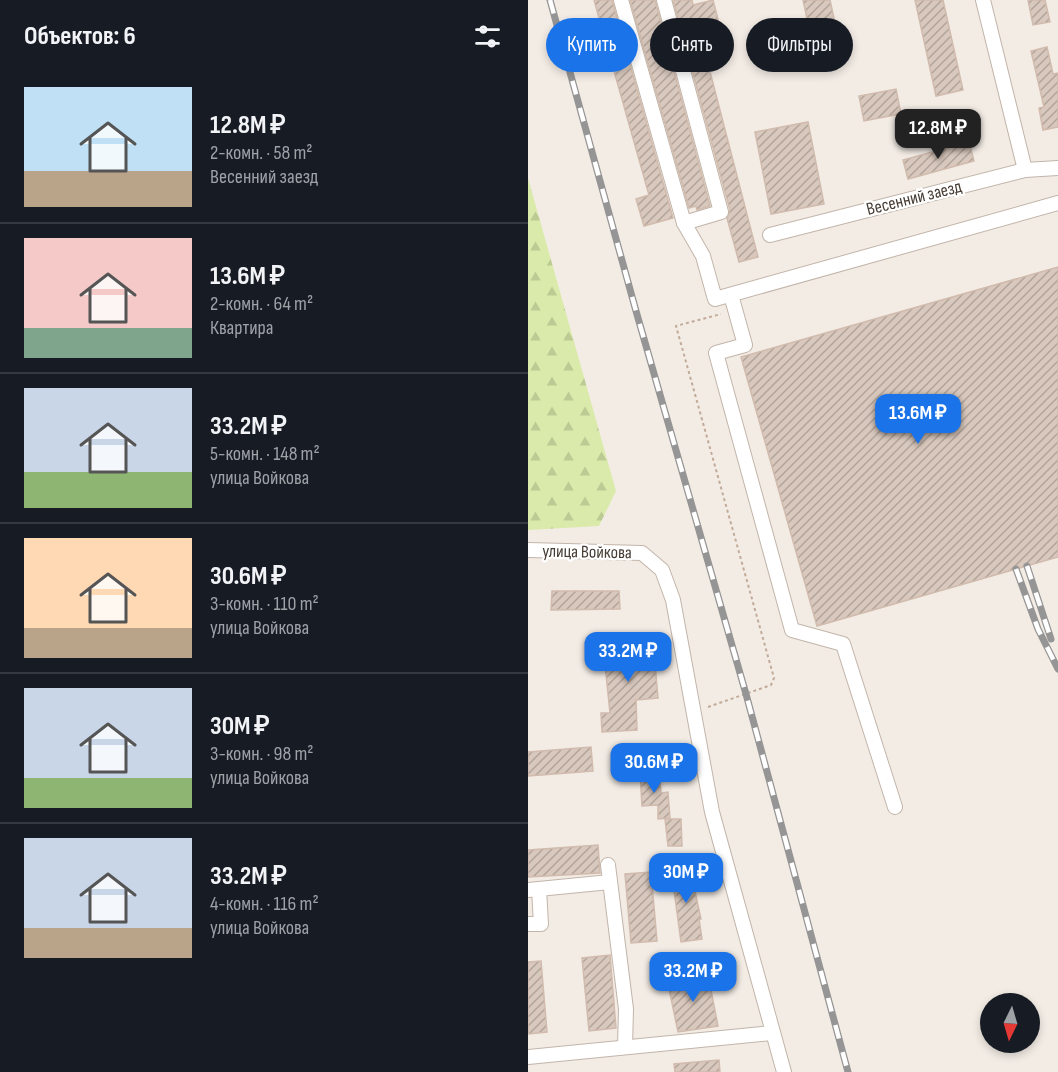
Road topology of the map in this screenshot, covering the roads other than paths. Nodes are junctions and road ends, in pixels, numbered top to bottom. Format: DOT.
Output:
graph roads {
  1 [pos="621,0"];
  2 [pos="664,0"];
  3 [pos="983,0"];
  4 [pos="1058,168"];
  5 [pos="1025,170"];
  6 [pos="1058,203"];
  7 [pos="684,223"];
  8 [pos="770,235"];
  9 [pos="731,295"];
  10 [pos="528,550"];
  11 [pos="896,807"];
  12 [pos="608,865"];
  13 [pos="610,882"];
  14 [pos="534,889"];
  15 [pos="528,924"];
  16 [pos="772,1033"];
  17 [pos="625,1047"];
  18 [pos="528,1057"];
  19 [pos="784,1072"];
  1 -- 7 [label="street"];
  2 -- 7 [label="street"];
  3 -- 5 [label="street"];
  4 -- 5 [label="street, Весенний заезд"];
  5 -- 8 [label="street, Весенний заезд"];
  6 -- 9 [label="street"];
  7 -- 9 [label="street"];
  9 -- 11 [label="street"];
  10 -- 16 [label="street, улица Войкова"];
  12 -- 13 [label="street"];
  13 -- 14 [label="street"];
  13 -- 17 [label="street"];
  14 -- 15 [label="street"];
  16 -- 17 [label="street"];
  16 -- 19 [label="street, улица Войкова"];
  17 -- 18 [label="street"];
}
